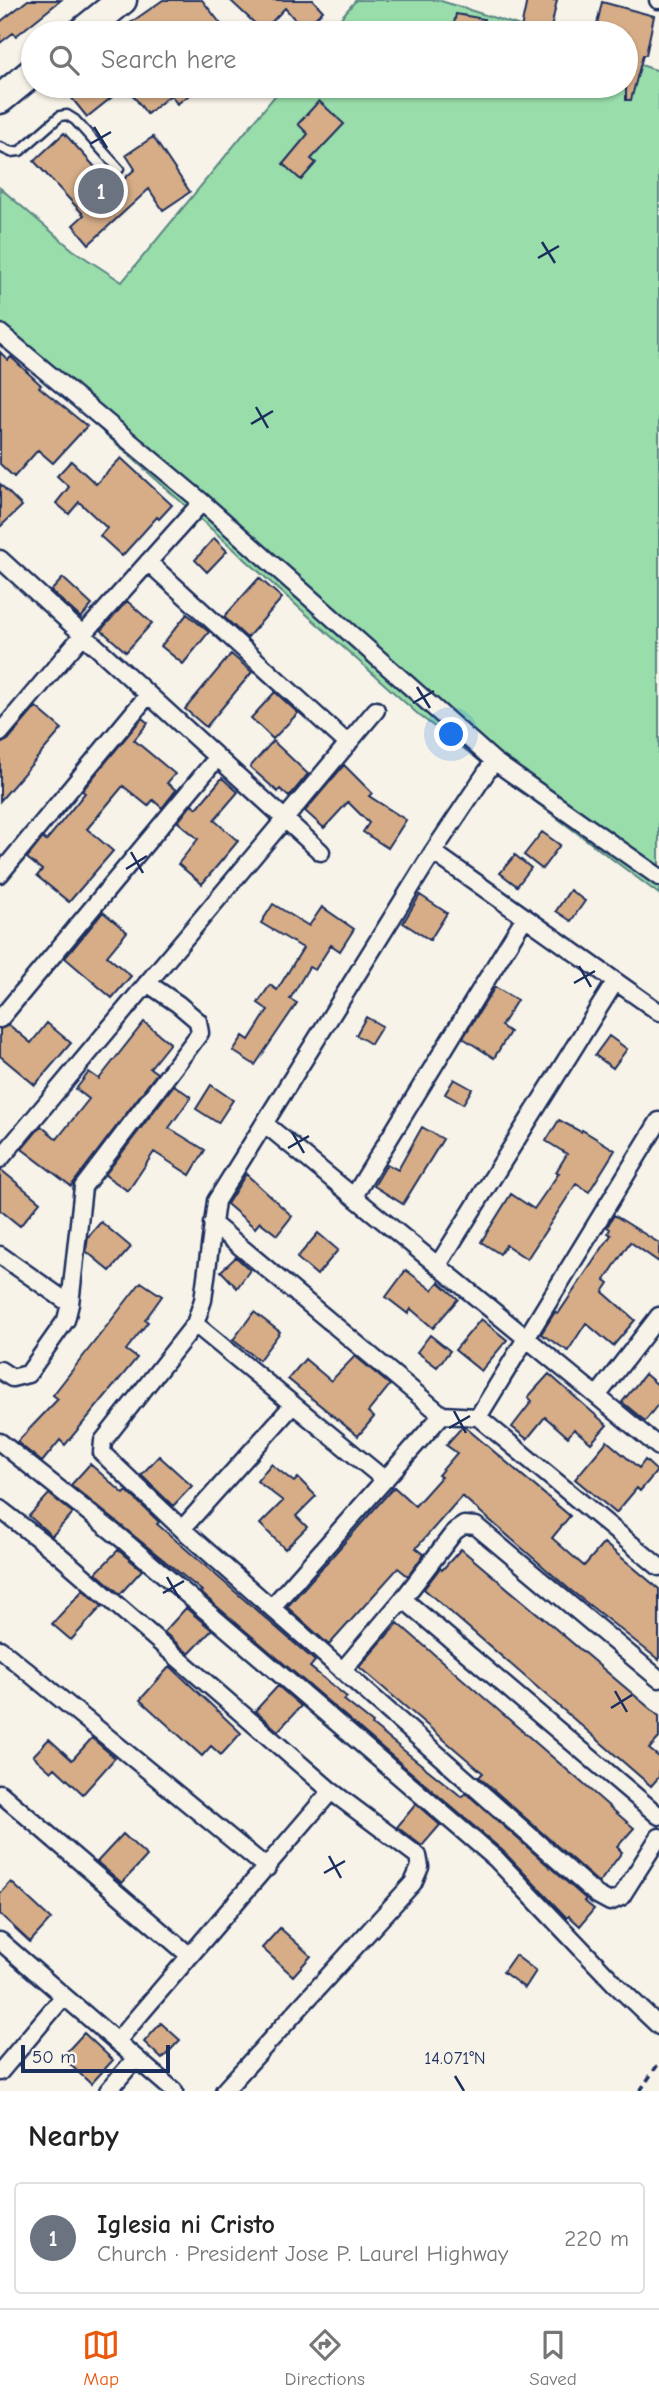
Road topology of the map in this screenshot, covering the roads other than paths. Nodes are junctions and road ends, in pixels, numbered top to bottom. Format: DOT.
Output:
graph roads {
  1 [pos="121,0"];
  2 [pos="96,21"];
  3 [pos="21,82"];
  4 [pos="0,99"];
  5 [pos="0,147"];
  6 [pos="119,169"];
  7 [pos="0,333"];
  8 [pos="202,502"];
  9 [pos="0,559"];
  10 [pos="149,562"];
  11 [pos="82,636"];
  12 [pos="148,695"];
  13 [pos="376,710"];
  14 [pos="0,733"];
  15 [pos="348,744"];
  16 [pos="217,758"];
  17 [pos="494,761"];
  18 [pos="286,820"];
  19 [pos="321,852"];
  20 [pos="433,852"];
  21 [pos="0,874"];
  22 [pos="659,877"];
  23 [pos="524,917"];
  24 [pos="615,982"];
  25 [pos="147,983"];
  26 [pos="659,1012"];
  27 [pos="0,1019"];
  28 [pos="659,1121"];
  29 [pos="265,1124"];
  30 [pos="654,1142"];
  31 [pos="0,1158"];
  32 [pos="354,1196"];
  33 [pos="212,1223"];
  34 [pos="0,1255"];
  35 [pos="438,1265"];
  36 [pos="70,1304"];
  37 [pos="659,1316"];
  38 [pos="195,1324"];
  39 [pos="526,1336"];
  40 [pos="0,1370"];
  41 [pos="597,1396"];
  42 [pos="292,1406"];
  43 [pos="442,1415"];
  44 [pos="478,1417"];
  45 [pos="0,1442"];
  46 [pos="659,1447"];
  47 [pos="385,1480"];
  48 [pos="0,1509"];
  49 [pos="182,1529"];
  50 [pos="659,1567"];
  51 [pos="403,1599"];
  52 [pos="272,1607"];
  53 [pos="0,1649"];
  54 [pos="342,1671"];
  55 [pos="659,1679"];
  56 [pos="331,1791"];
  57 [pos="0,1793"];
  58 [pos="659,1816"];
  59 [pos="659,1837"];
  60 [pos="267,1868"];
  61 [pos="0,1941"];
  62 [pos="190,1956"];
  63 [pos="64,1996"];
  64 [pos="659,2026"];
  65 [pos="117,2041"];
  66 [pos="136,2058"];
  67 [pos="0,2072"];
  68 [pos="108,2091"];
  69 [pos="174,2091"];
  70 [pos="225,2091"];
  1 -- 2 [label="highway"];
  3 -- 4 [label="highway"];
  5 -- 6 [label="lane"];
  7 -- 8 [label="street"];
  8 -- 10 [label="street"];
  8 -- 17 [label="street"];
  9 -- 11 [label="street"];
  10 -- 11 [label="street"];
  10 -- 15 [label="street"];
  11 -- 12 [label="street"];
  11 -- 14 [label="street"];
  12 -- 16 [label="street"];
  12 -- 21 [label="street"];
  13 -- 15 [label="street"];
  15 -- 18 [label="street"];
  16 -- 18 [label="street"];
  16 -- 27 [label="street"];
  17 -- 20 [label="street"];
  17 -- 22 [label="street"];
  18 -- 19 [label="street"];
  18 -- 25 [label="street"];
  20 -- 23 [label="street"];
  20 -- 29 [label="street"];
  23 -- 24 [label="street"];
  23 -- 32 [label="street"];
  24 -- 26 [label="street"];
  24 -- 35 [label="street"];
  25 -- 31 [label="street"];
  25 -- 36 [label="street"];
  28 -- 30 [label="street"];
  29 -- 32 [label="street"];
  29 -- 33 [label="street"];
  30 -- 39 [label="street"];
  32 -- 35 [label="street"];
  33 -- 38 [label="street"];
  33 -- 43 [label="street"];
  34 -- 36 [label="street"];
  35 -- 39 [label="street"];
  36 -- 40 [label="street"];
  37 -- 41 [label="street"];
  38 -- 42 [label="street"];
  38 -- 49 [label="street"];
  39 -- 41 [label="street"];
  39 -- 44 [label="street"];
  41 -- 46 [label="street"];
  42 -- 47 [label="street"];
  42 -- 49 [label="street"];
  43 -- 44 [label="street"];
  43 -- 47 [label="street"];
  44 -- 50 [label="street"];
  45 -- 64 [label="street"];
  47 -- 52 [label="street"];
  48 -- 56 [label="street"];
  49 -- 52 [label="street"];
  51 -- 54 [label="street"];
  51 -- 55 [label="street"];
  51 -- 58 [label="street"];
  52 -- 54 [label="street"];
  53 -- 60 [label="street"];
  54 -- 59 [label="street"];
  56 -- 60 [label="street"];
  56 -- 70 [label="street"];
  57 -- 62 [label="street"];
  60 -- 62 [label="street"];
  61 -- 63 [label="street"];
  62 -- 65 [label="street"];
  63 -- 65 [label="street"];
  63 -- 67 [label="street"];
  65 -- 66 [label="street"];
  66 -- 68 [label="street"];
  66 -- 69 [label="street"];
}
